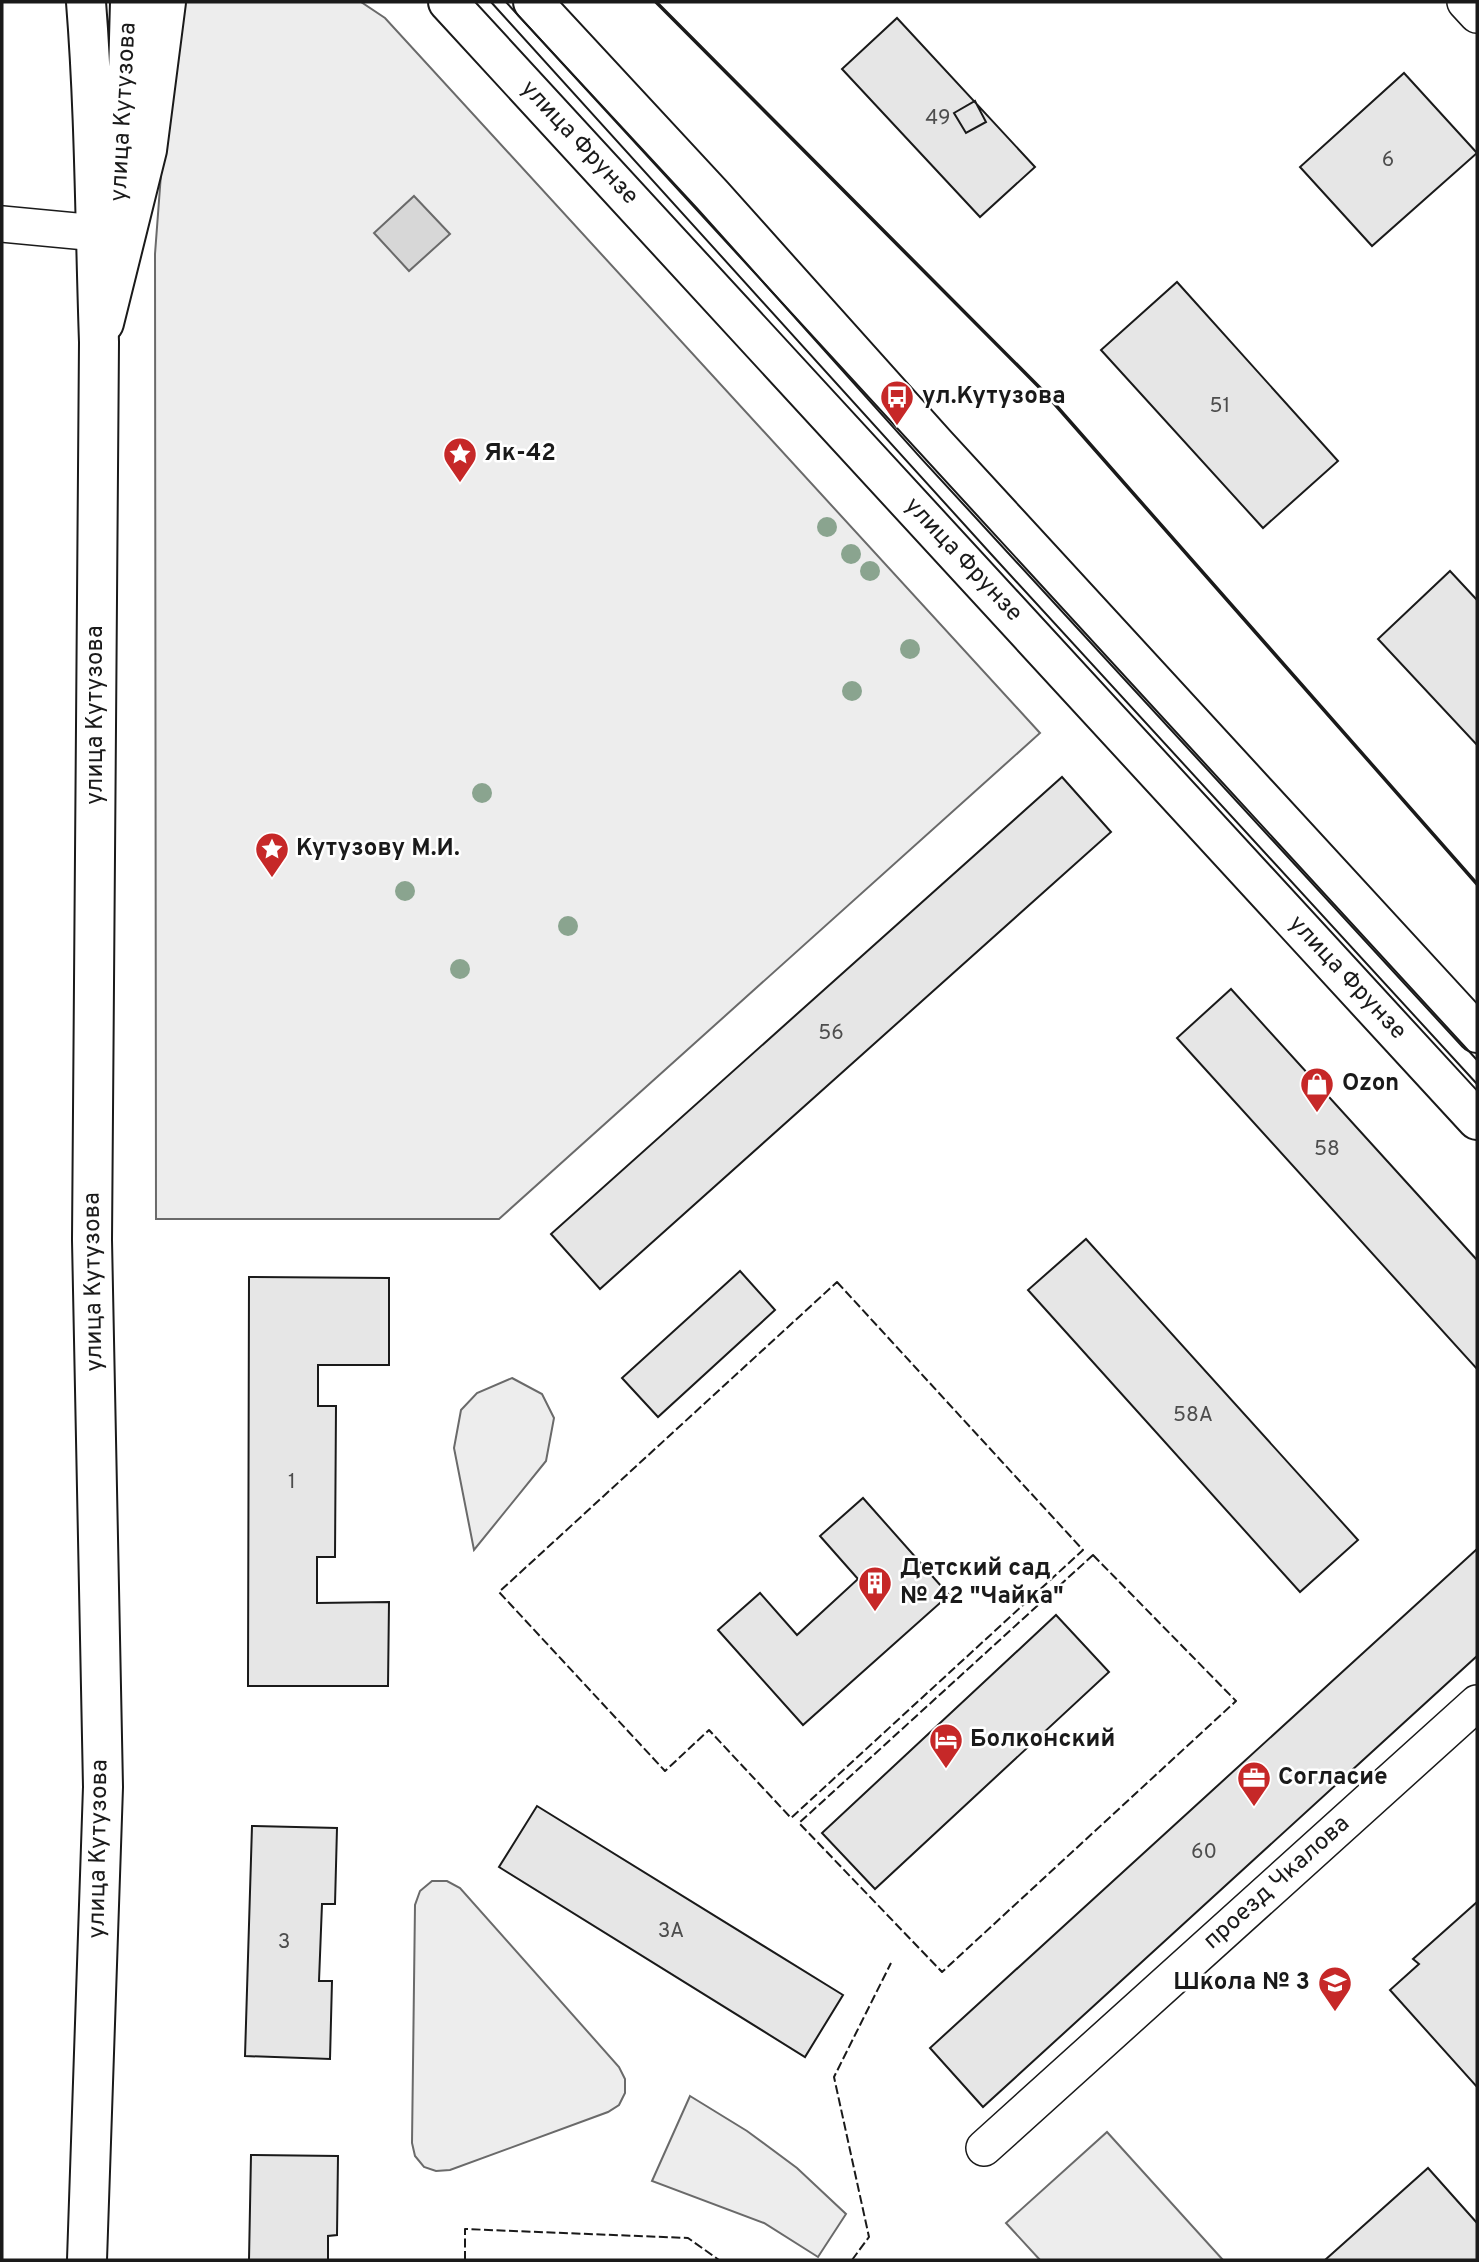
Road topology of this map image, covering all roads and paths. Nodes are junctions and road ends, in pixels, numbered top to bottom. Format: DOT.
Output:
graph roads {
  1 [pos="86,2"];
  2 [pos="95,2"];
  3 [pos="130,2"];
  4 [pos="166,2"];
  5 [pos="448,2"];
  6 [pos="533,2"];
  7 [pos="1465,2"];
  8 [pos="1477,15"];
  9 [pos="90,43"];
  10 [pos="2,224"];
  11 [pos="97,233"];
  12 [pos="98,303"];
  13 [pos="99,342"];
  14 [pos="1477,1033"];
  15 [pos="1477,1119"];
  16 [pos="1477,1703"];
  17 [pos="984,2148"];
  18 [pos="87,2260"];
  1 -- 9 [label="main road, улица Кутузова"];
  2 -- 9 [label="main road"];
  3 -- 12 [label="main road, улица Кутузова"];
  4 -- 13 [label="main road"];
  5 -- 15 [label="main road, улица Фрунзе"];
  6 -- 14 [label="main road"];
  7 -- 8 [label="street"];
  9 -- 11 [label="main road, улица Кутузова"];
  10 -- 11 [label="street"];
  11 -- 12 [label="main road, улица Кутузова"];
  12 -- 13 [label="main road, улица Кутузова"];
  13 -- 18 [label="main road, улица Кутузова"];
  16 -- 17 [label="street, проезд Чкалова"];
}
